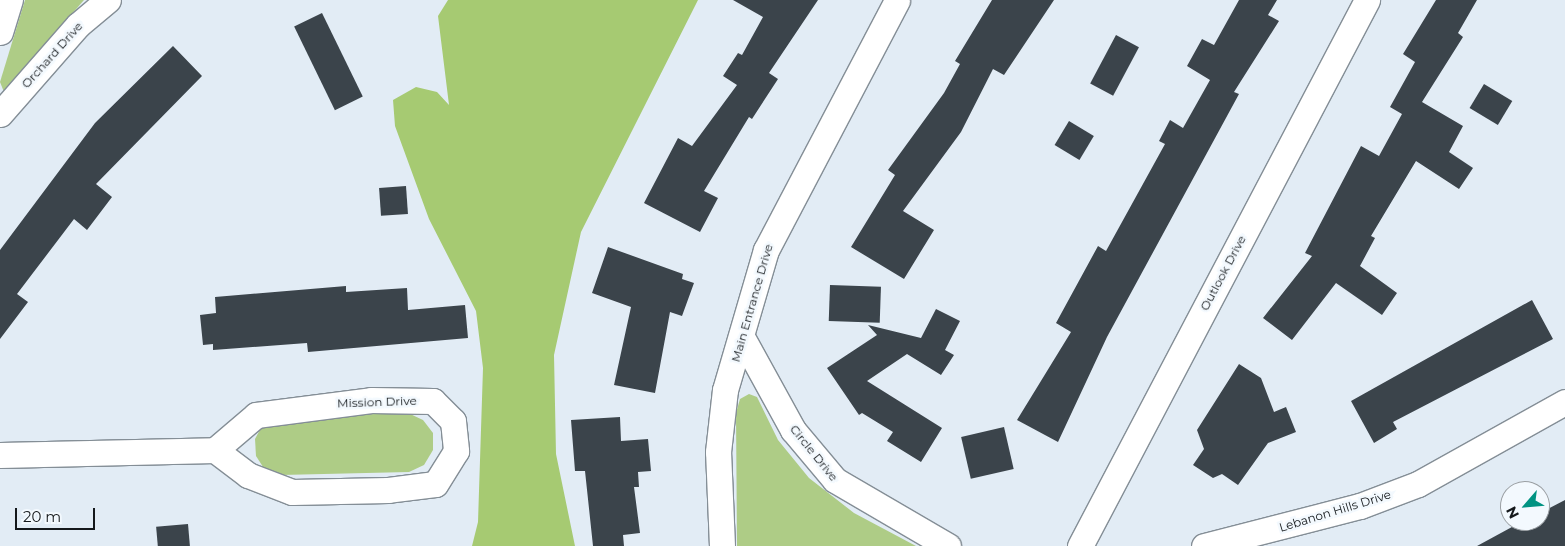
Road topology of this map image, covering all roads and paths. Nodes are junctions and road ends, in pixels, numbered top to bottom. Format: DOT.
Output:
graph roads {
  1 [pos="10,0"];
  2 [pos="108,0"];
  3 [pos="897,0"];
  4 [pos="1367,0"];
  5 [pos="0,32"];
  6 [pos="0,114"];
  7 [pos="743,339"];
  8 [pos="1565,402"];
  9 [pos="215,450"];
  10 [pos="0,456"];
  11 [pos="722,546"];
  12 [pos="948,546"];
  13 [pos="1080,546"];
  14 [pos="1204,546"];
  1 -- 5 [label="street"];
  2 -- 6 [label="street, Orchard Drive"];
  3 -- 7 [label="street, Main Entrance Drive"];
  4 -- 13 [label="street, Outlook Drive"];
  7 -- 11 [label="street, Main Entrance Drive"];
  7 -- 12 [label="street, Circle Drive"];
  8 -- 14 [label="street, Lebanon Hills Drive"];
  9 -- 9 [label="street, Mission Drive"];
  9 -- 10 [label="street"];
}
